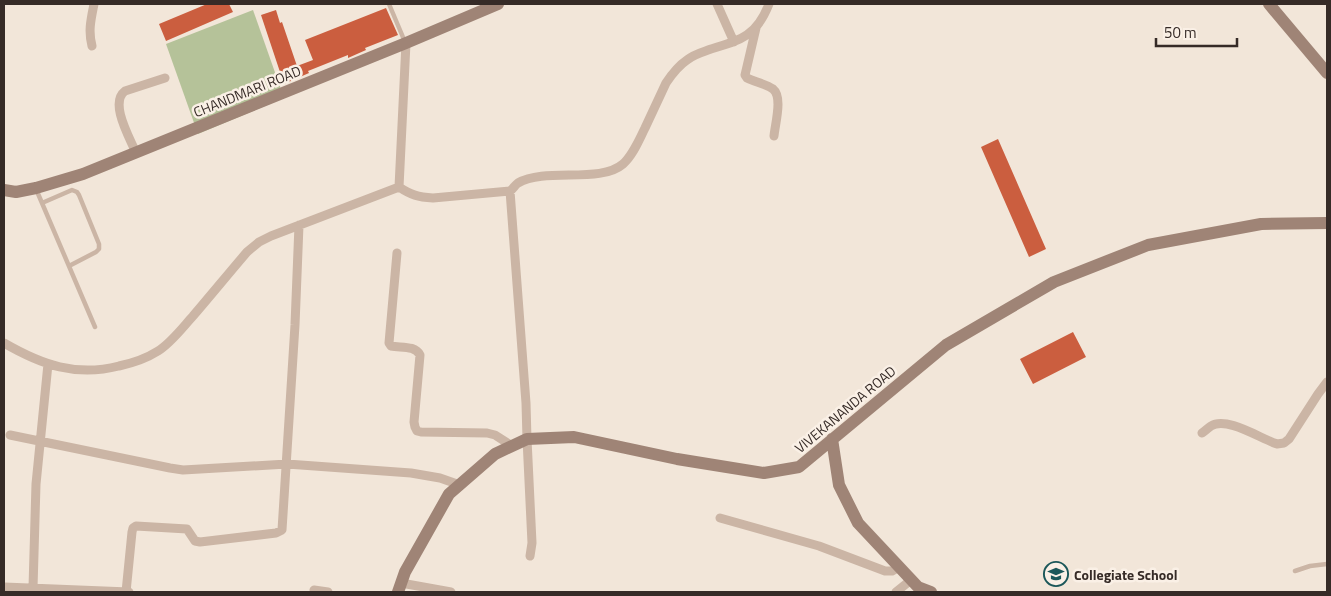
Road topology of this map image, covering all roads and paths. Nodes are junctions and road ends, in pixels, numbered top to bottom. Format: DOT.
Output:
graph roads {
  1 [pos="94,4"];
  2 [pos="389,4"];
  3 [pos="498,4"];
  4 [pos="717,4"];
  5 [pos="769,4"];
  6 [pos="1269,4"];
  7 [pos="480,8"];
  8 [pos="756,28"];
  9 [pos="734,42"];
  10 [pos="406,43"];
  11 [pos="92,46"];
  12 [pos="1327,73"];
  13 [pos="165,78"];
  14 [pos="774,136"];
  15 [pos="136,153"];
  16 [pos="399,187"];
  17 [pos="36,188"];
  18 [pos="4,190"];
  19 [pos="510,191"];
  20 [pos="42,203"];
  21 [pos="1327,222"];
  22 [pos="299,225"];
  23 [pos="397,253"];
  24 [pos="68,266"];
  25 [pos="95,327"];
  26 [pos="4,343"];
  27 [pos="48,364"];
  28 [pos="1327,382"];
  29 [pos="1202,433"];
  30 [pos="10,435"];
  31 [pos="527,439"];
  32 [pos="832,439"];
  33 [pos="40,442"];
  34 [pos="512,446"];
  35 [pos="287,464"];
  36 [pos="460,485"];
  37 [pos="720,518"];
  38 [pos="530,556"];
  39 [pos="1327,564"];
  40 [pos="899,567"];
  41 [pos="1294,571"];
  42 [pos="911,580"];
  43 [pos="4,587"];
  44 [pos="33,588"];
  45 [pos="400,588"];
  46 [pos="314,590"];
  47 [pos="127,592"];
  48 [pos="328,592"];
  49 [pos="451,592"];
  50 [pos="896,592"];
  51 [pos="931,592"];
  1 -- 11 [label="street"];
  2 -- 10 [label="lane"];
  3 -- 7 [label="main road, CHANDMARI ROAD"];
  4 -- 9 [label="street"];
  5 -- 8 [label="street"];
  6 -- 12 [label="main road"];
  7 -- 10 [label="main road, CHANDMARI ROAD"];
  8 -- 9 [label="street"];
  8 -- 14 [label="street"];
  9 -- 19 [label="street"];
  10 -- 15 [label="main road, CHANDMARI ROAD"];
  10 -- 16 [label="street"];
  13 -- 15 [label="street"];
  15 -- 17 [label="main road, CHANDMARI ROAD"];
  16 -- 19 [label="street"];
  16 -- 22 [label="street"];
  17 -- 18 [label="main road, CHANDMARI ROAD"];
  17 -- 20 [label="lane"];
  19 -- 31 [label="street"];
  20 -- 24 [label="lane"];
  20 -- 24 [label="lane"];
  21 -- 32 [label="main road, VIVEKANANDA ROAD"];
  22 -- 27 [label="street"];
  22 -- 35 [label="street"];
  23 -- 34 [label="street"];
  24 -- 25 [label="lane"];
  26 -- 27 [label="street"];
  27 -- 33 [label="street"];
  28 -- 29 [label="street"];
  30 -- 33 [label="street"];
  31 -- 32 [label="main road, VIVEKANANDA ROAD"];
  31 -- 34 [label="main road, VIVEKANANDA ROAD"];
  31 -- 38 [label="street"];
  32 -- 40 [label="main road"];
  33 -- 35 [label="street"];
  33 -- 44 [label="street"];
  34 -- 36 [label="main road, VIVEKANANDA ROAD"];
  35 -- 36 [label="street"];
  35 -- 47 [label="street"];
  36 -- 45 [label="main road, VIVEKANANDA ROAD"];
  37 -- 40 [label="street"];
  39 -- 41 [label="lane"];
  40 -- 42 [label="main road"];
  42 -- 50 [label="street"];
  42 -- 51 [label="main road"];
  43 -- 44 [label="street"];
  44 -- 47 [label="street"];
  45 -- 49 [label="street"];
  46 -- 48 [label="street"];
}
